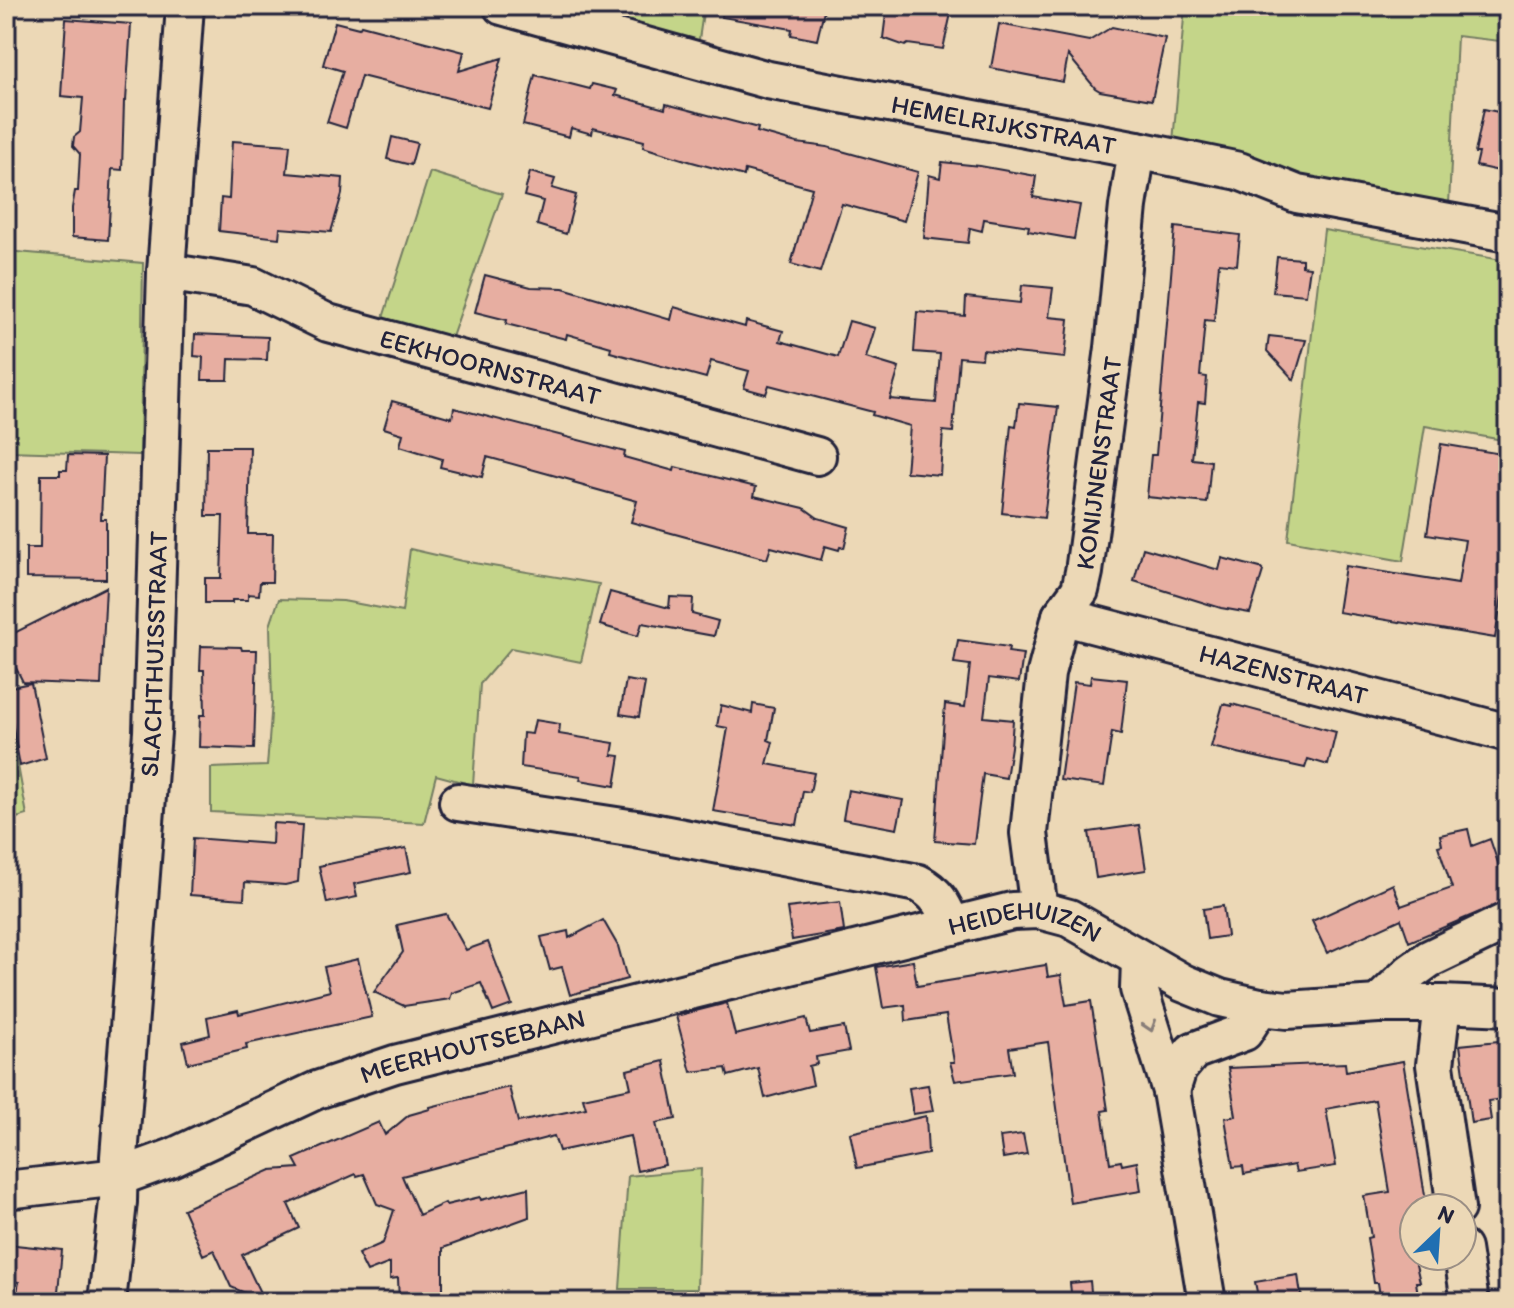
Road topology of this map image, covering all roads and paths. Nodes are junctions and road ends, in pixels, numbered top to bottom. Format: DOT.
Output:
graph roads {
  1 [pos="185,6"];
  2 [pos="502,6"];
  3 [pos="1137,150"];
  4 [pos="1508,233"];
  5 [pos="166,272"];
  6 [pos="817,456"];
  7 [pos="1061,616"];
  8 [pos="1508,733"];
  9 [pos="458,802"];
  10 [pos="1039,910"];
  11 [pos="1508,921"];
  12 [pos="952,926"];
  13 [pos="1140,960"];
  14 [pos="1378,1004"];
  15 [pos="1442,1004"];
  16 [pos="1260,1007"];
  17 [pos="1508,1007"];
  18 [pos="1171,1091"];
  19 [pos="119,1177"];
  20 [pos="6,1190"];
  21 [pos="1454,1192"];
  22 [pos="1465,1272"];
  23 [pos="107,1302"];
  24 [pos="1207,1302"];
  25 [pos="1470,1302"];
  1 -- 5 [label="street, SLACHTHUISSTRAAT"];
  2 -- 3 [label="street, HEMELRIJKSTRAAT"];
  3 -- 4 [label="street, HEMELRIJKSTRAAT"];
  3 -- 7 [label="street, KONIJNENSTRAAT"];
  5 -- 6 [label="street, EEKHOORNSTRAAT"];
  5 -- 19 [label="street, SLACHTHUISSTRAAT"];
  7 -- 8 [label="street, HAZENSTRAAT"];
  7 -- 10 [label="street, KONIJNENSTRAAT"];
  9 -- 12 [label="street, HEIDEHUIZEN"];
  10 -- 12 [label="street, HEIDEHUIZEN"];
  10 -- 13 [label="street, HEIDEHUIZEN"];
  11 -- 14 [label="street"];
  12 -- 19 [label="street, MEERHOUTSEBAAN"];
  13 -- 16 [label="street, HEIDEHUIZEN"];
  13 -- 18 [label="street, one-way"];
  14 -- 15 [label="street, HEIDEHUIZEN"];
  14 -- 16 [label="street, HEIDEHUIZEN"];
  15 -- 17 [label="street, HEIDEHUIZEN"];
  15 -- 21 [label="street"];
  16 -- 18 [label="street"];
  18 -- 24 [label="street"];
  19 -- 20 [label="street, MEERHOUTSEBAAN"];
  19 -- 23 [label="street, SLACHTHUISSTRAAT"];
  22 -- 25 [label="street"];
}
